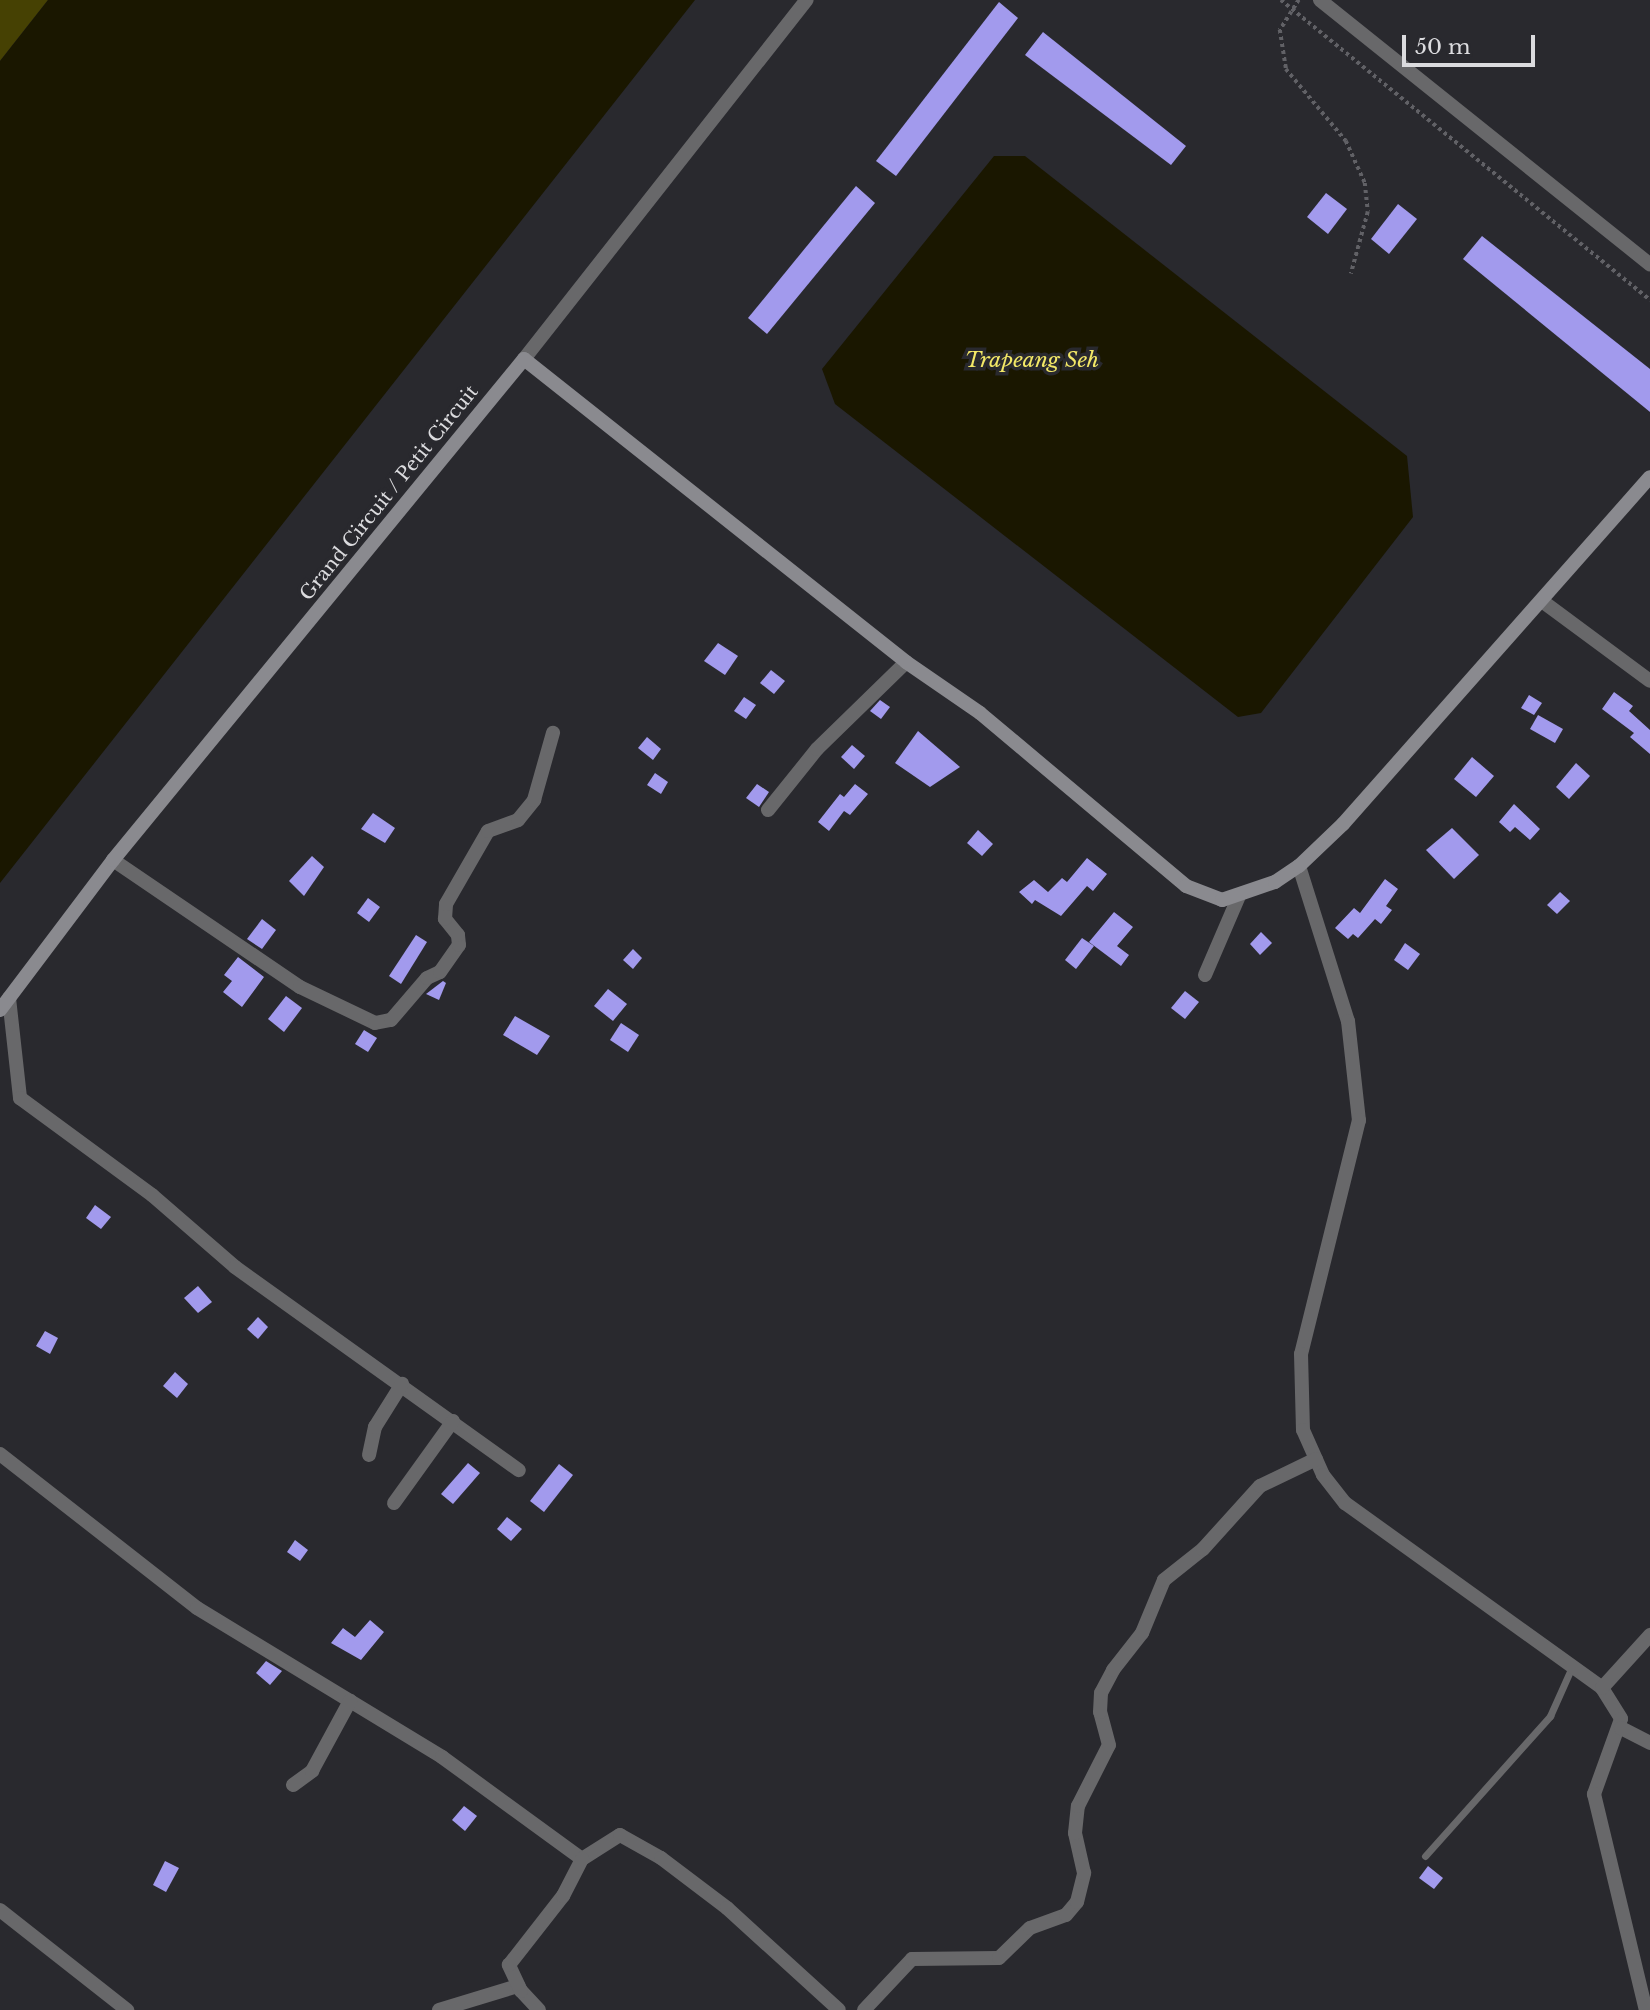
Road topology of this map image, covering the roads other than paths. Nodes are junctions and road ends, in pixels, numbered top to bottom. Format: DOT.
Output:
graph roads {
  1 [pos="807,0"];
  2 [pos="1320,0"];
  3 [pos="1650,264"];
  4 [pos="524,359"];
  5 [pos="1650,477"];
  6 [pos="1542,601"];
  7 [pos="906,662"];
  8 [pos="1650,681"];
  9 [pos="553,733"];
  10 [pos="768,810"];
  11 [pos="113,860"];
  12 [pos="1299,866"];
  13 [pos="1239,896"];
  14 [pos="1205,975"];
  15 [pos="5,1004"];
  16 [pos="402,1384"];
  17 [pos="453,1421"];
  18 [pos="0,1454"];
  19 [pos="369,1455"];
  20 [pos="1317,1459"];
  21 [pos="519,1471"];
  22 [pos="394,1503"];
  23 [pos="1650,1635"];
  24 [pos="1571,1669"];
  25 [pos="1602,1688"];
  26 [pos="350,1701"];
  27 [pos="1621,1728"];
  28 [pos="1650,1743"];
  29 [pos="293,1784"];
  30 [pos="1425,1856"];
  31 [pos="582,1859"];
  32 [pos="0,1910"];
  33 [pos="519,1986"];
  34 [pos="127,2010"];
  35 [pos="439,2010"];
  36 [pos="539,2010"];
  37 [pos="839,2010"];
  38 [pos="864,2010"];
  39 [pos="1646,2010"];
  1 -- 4 [label="street, Grand Circuit / Petit Circuit"];
  2 -- 3 [label="street"];
  4 -- 7 [label="main road"];
  4 -- 11 [label="main road, Grand Circuit / Petit Circuit"];
  5 -- 6 [label="main road"];
  6 -- 8 [label="street"];
  6 -- 12 [label="main road"];
  7 -- 10 [label="street"];
  7 -- 13 [label="main road"];
  9 -- 11 [label="street"];
  11 -- 15 [label="main road, Grand Circuit / Petit Circuit"];
  12 -- 13 [label="main road"];
  12 -- 20 [label="street"];
  13 -- 14 [label="street"];
  15 -- 16 [label="street"];
  16 -- 17 [label="street"];
  16 -- 19 [label="street"];
  17 -- 21 [label="street"];
  17 -- 22 [label="street"];
  18 -- 26 [label="street"];
  20 -- 24 [label="street"];
  20 -- 38 [label="street"];
  23 -- 25 [label="street"];
  24 -- 25 [label="street"];
  24 -- 30 [label="lane"];
  25 -- 27 [label="street"];
  26 -- 29 [label="street"];
  26 -- 31 [label="street"];
  27 -- 28 [label="street"];
  27 -- 39 [label="street"];
  31 -- 33 [label="street"];
  31 -- 37 [label="street"];
  32 -- 34 [label="street"];
  33 -- 35 [label="street"];
  33 -- 36 [label="street"];
}
